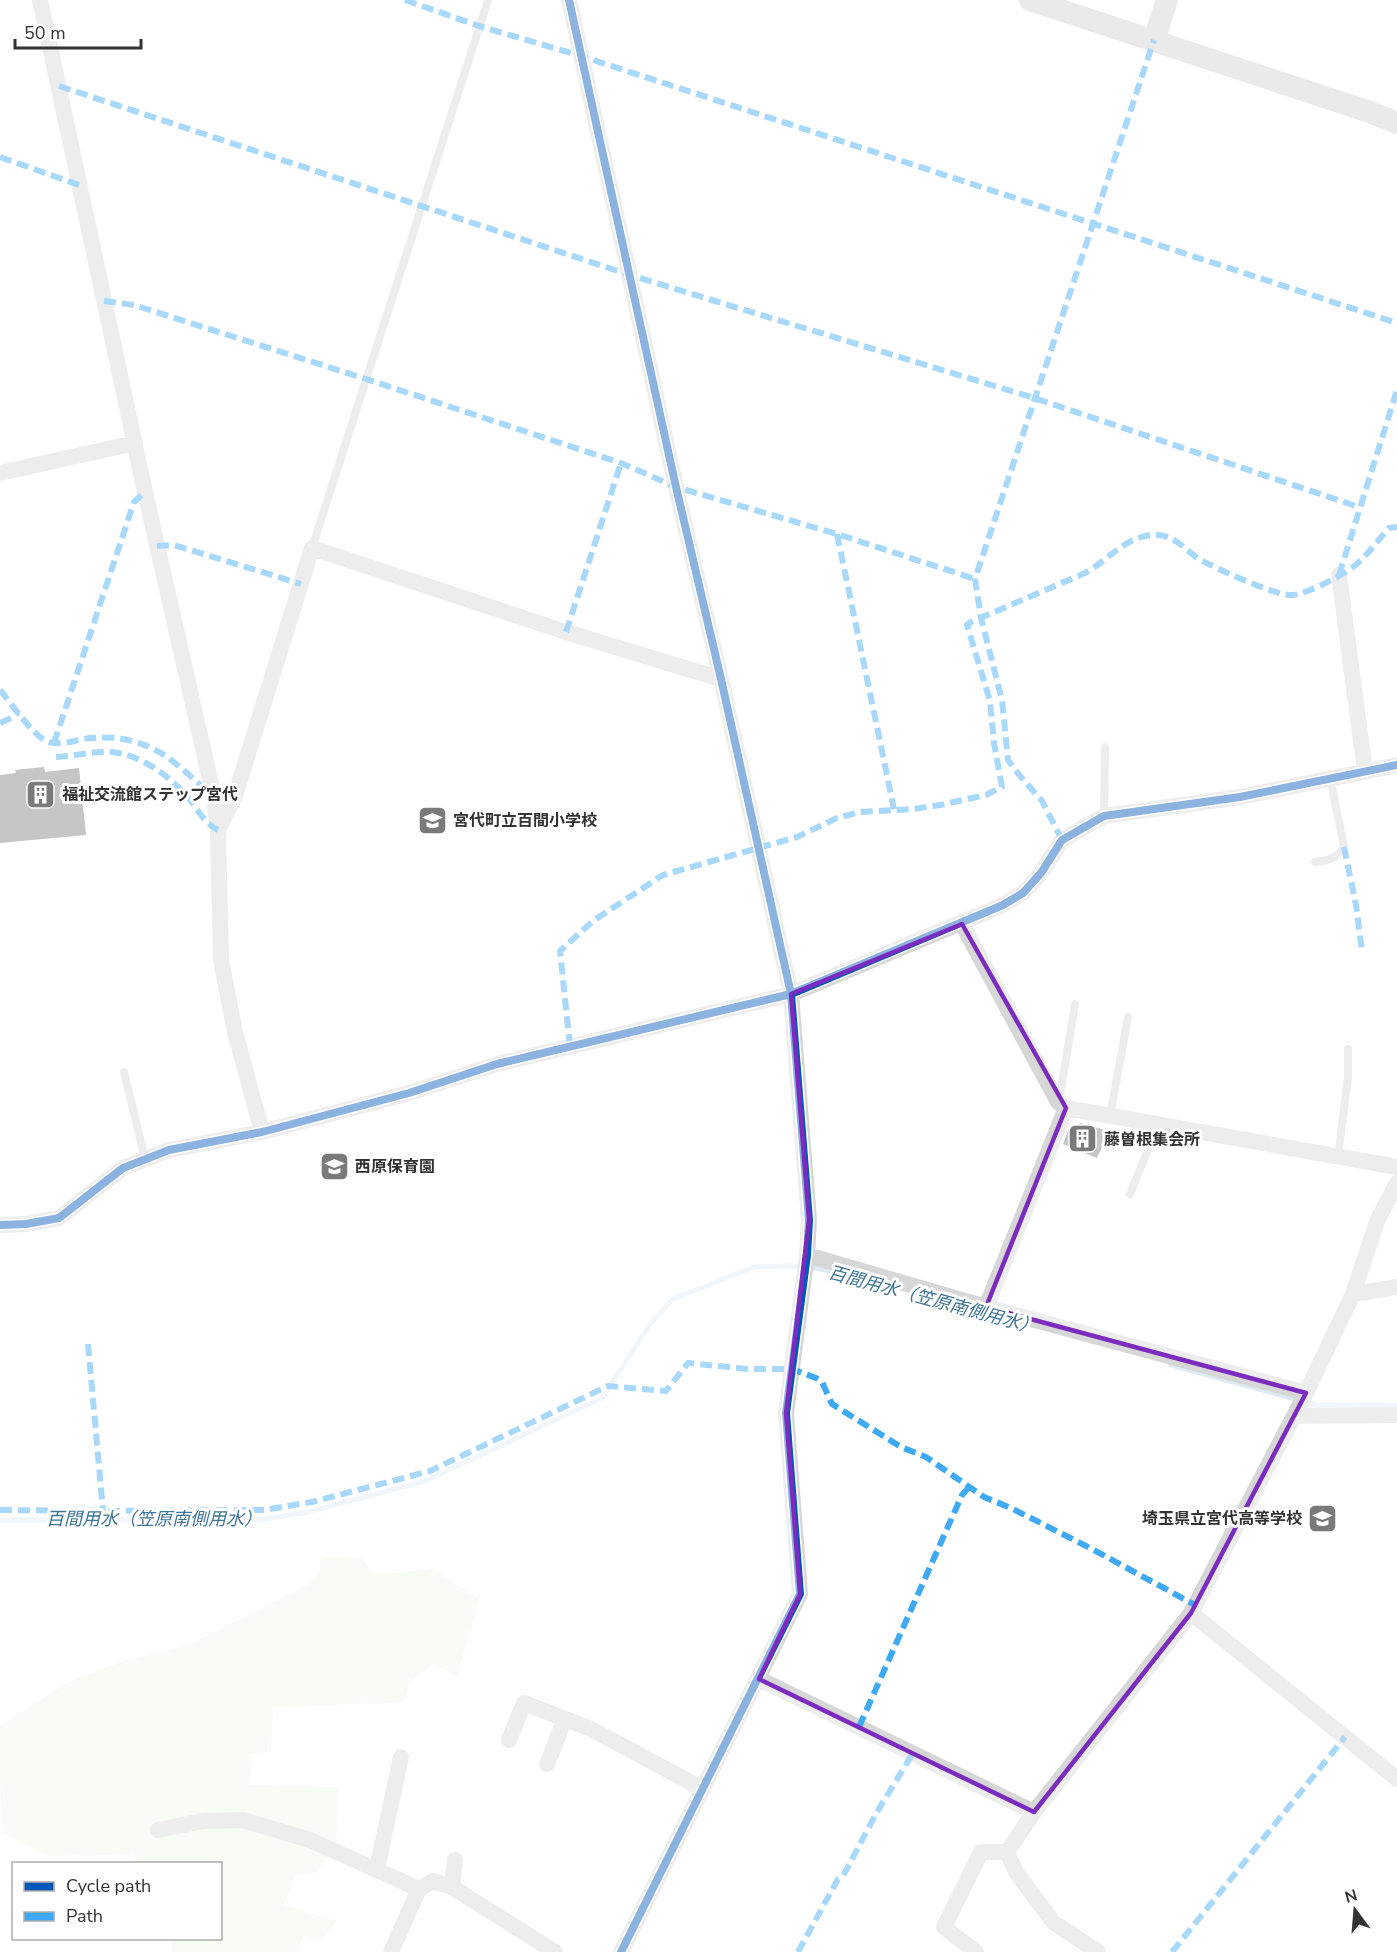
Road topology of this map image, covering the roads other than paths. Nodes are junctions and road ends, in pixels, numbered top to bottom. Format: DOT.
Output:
graph roads {
  1 [pos="40,0"];
  2 [pos="488,0"];
  3 [pos="569,0"];
  4 [pos="1030,0"];
  5 [pos="1167,0"];
  6 [pos="1154,40"];
  7 [pos="1397,123"];
  8 [pos="135,443"];
  9 [pos="0,473"];
  10 [pos="312,548"];
  11 [pos="1339,575"];
  12 [pos="721,679"];
  13 [pos="1105,747"];
  14 [pos="1397,765"];
  15 [pos="1365,771"];
  16 [pos="1330,778"];
  17 [pos="1104,816"];
  18 [pos="218,831"];
  19 [pos="1315,861"];
  20 [pos="962,924"];
  21 [pos="791,994"];
  22 [pos="1076,1004"];
  23 [pos="1128,1017"];
  24 [pos="1348,1049"];
  25 [pos="124,1071"];
  26 [pos="1062,1105"];
  27 [pos="1110,1116"];
  28 [pos="1158,1125"];
  29 [pos="262,1132"];
  30 [pos="1338,1157"];
  31 [pos="145,1159"];
  32 [pos="1397,1167"];
  33 [pos="1397,1183"];
  34 [pos="1130,1194"];
  35 [pos="0,1224"];
  36 [pos="807,1255"];
  37 [pos="1397,1287"];
  38 [pos="1353,1294"];
  39 [pos="986,1307"];
  40 [pos="1306,1394"];
  41 [pos="1397,1415"];
  42 [pos="1294,1416"];
  43 [pos="1191,1613"];
  44 [pos="759,1679"];
  45 [pos="565,1719"];
  46 [pos="509,1740"];
  47 [pos="401,1757"];
  48 [pos="547,1764"];
  49 [pos="1397,1779"];
  50 [pos="703,1789"];
  51 [pos="1034,1812"];
  52 [pos="158,1830"];
  53 [pos="1008,1852"];
  54 [pos="455,1860"];
  55 [pos="377,1869"];
  56 [pos="452,1887"];
  57 [pos="419,1889"];
  58 [pos="973,1951"];
  59 [pos="391,1952"];
  60 [pos="555,1952"];
  61 [pos="621,1952"];
  62 [pos="1098,1952"];
  1 -- 8 [label="street"];
  2 -- 10 [label="lane"];
  3 -- 12 [label="street"];
  4 -- 6 [label="street"];
  5 -- 6 [label="street"];
  6 -- 7 [label="street"];
  8 -- 9 [label="street"];
  8 -- 18 [label="street"];
  10 -- 12 [label="street"];
  10 -- 18 [label="street"];
  11 -- 15 [label="street"];
  12 -- 21 [label="street"];
  13 -- 17 [label="lane"];
  14 -- 15 [label="street"];
  15 -- 16 [label="street"];
  16 -- 17 [label="street"];
  16 -- 19 [label="lane"];
  17 -- 20 [label="street"];
  18 -- 29 [label="street"];
  20 -- 21 [label="street"];
  20 -- 26 [label="street"];
  21 -- 29 [label="street"];
  21 -- 36 [label="street"];
  22 -- 26 [label="lane"];
  23 -- 27 [label="lane"];
  24 -- 30 [label="lane"];
  25 -- 31 [label="lane"];
  26 -- 27 [label="street"];
  26 -- 39 [label="street"];
  27 -- 28 [label="street"];
  28 -- 30 [label="street"];
  28 -- 34 [label="lane"];
  29 -- 31 [label="street"];
  30 -- 32 [label="street"];
  31 -- 35 [label="street"];
  33 -- 38 [label="street"];
  36 -- 39 [label="street"];
  36 -- 44 [label="street"];
  37 -- 38 [label="street"];
  38 -- 40 [label="street"];
  39 -- 40 [label="street"];
  40 -- 42 [label="street"];
  41 -- 42 [label="street"];
  42 -- 43 [label="street"];
  43 -- 49 [label="street"];
  43 -- 51 [label="street"];
  44 -- 50 [label="street"];
  44 -- 51 [label="street"];
  45 -- 46 [label="street"];
  45 -- 48 [label="street"];
  45 -- 50 [label="street"];
  47 -- 55 [label="street"];
  50 -- 61 [label="street"];
  51 -- 53 [label="street"];
  52 -- 55 [label="street"];
  53 -- 58 [label="street"];
  53 -- 62 [label="street"];
  54 -- 56 [label="street"];
  55 -- 57 [label="street"];
  56 -- 57 [label="street"];
  56 -- 60 [label="street"];
  57 -- 59 [label="street"];
}
